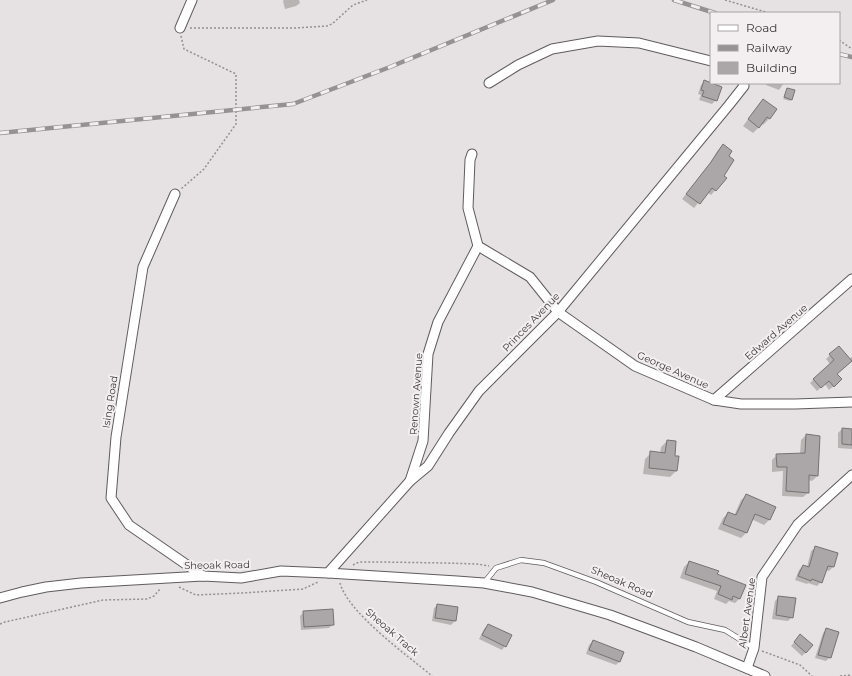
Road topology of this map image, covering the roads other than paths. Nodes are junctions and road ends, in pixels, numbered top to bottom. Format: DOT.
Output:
graph roads {
  1 [pos="192,0"];
  2 [pos="180,28"];
  3 [pos="710,61"];
  4 [pos="489,83"];
  5 [pos="743,84"];
  6 [pos="472,154"];
  7 [pos="174,194"];
  8 [pos="478,246"];
  9 [pos="852,279"];
  10 [pos="558,312"];
  11 [pos="714,400"];
  12 [pos="852,402"];
  13 [pos="852,475"];
  14 [pos="410,481"];
  15 [pos="203,576"];
  16 [pos="326,577"];
  17 [pos="484,583"];
  18 [pos="0,598"];
  19 [pos="754,648"];
  20 [pos="747,668"];
  21 [pos="765,676"];
  1 -- 2 [label="street"];
  3 -- 4 [label="street"];
  5 -- 10 [label="street, Princes Avenue"];
  6 -- 8 [label="street"];
  7 -- 15 [label="street, Ising Road"];
  8 -- 10 [label="street, George Avenue"];
  8 -- 14 [label="street, Renown Avenue"];
  9 -- 11 [label="street, Edward Avenue"];
  10 -- 11 [label="street, George Avenue"];
  10 -- 14 [label="street, Princes Avenue"];
  11 -- 12 [label="street, George Avenue"];
  13 -- 19 [label="street, Albert Avenue"];
  14 -- 16 [label="street, Princes Avenue"];
  15 -- 16 [label="street, Sheoak Road"];
  15 -- 18 [label="street, Sheoak Road"];
  16 -- 17 [label="street, Sheoak Road"];
  17 -- 19 [label="lane, Sheoak Road"];
  17 -- 20 [label="street, Sheoak Road"];
  19 -- 20 [label="street, Albert Avenue"];
  20 -- 21 [label="street, Sheoak Road"];
}
